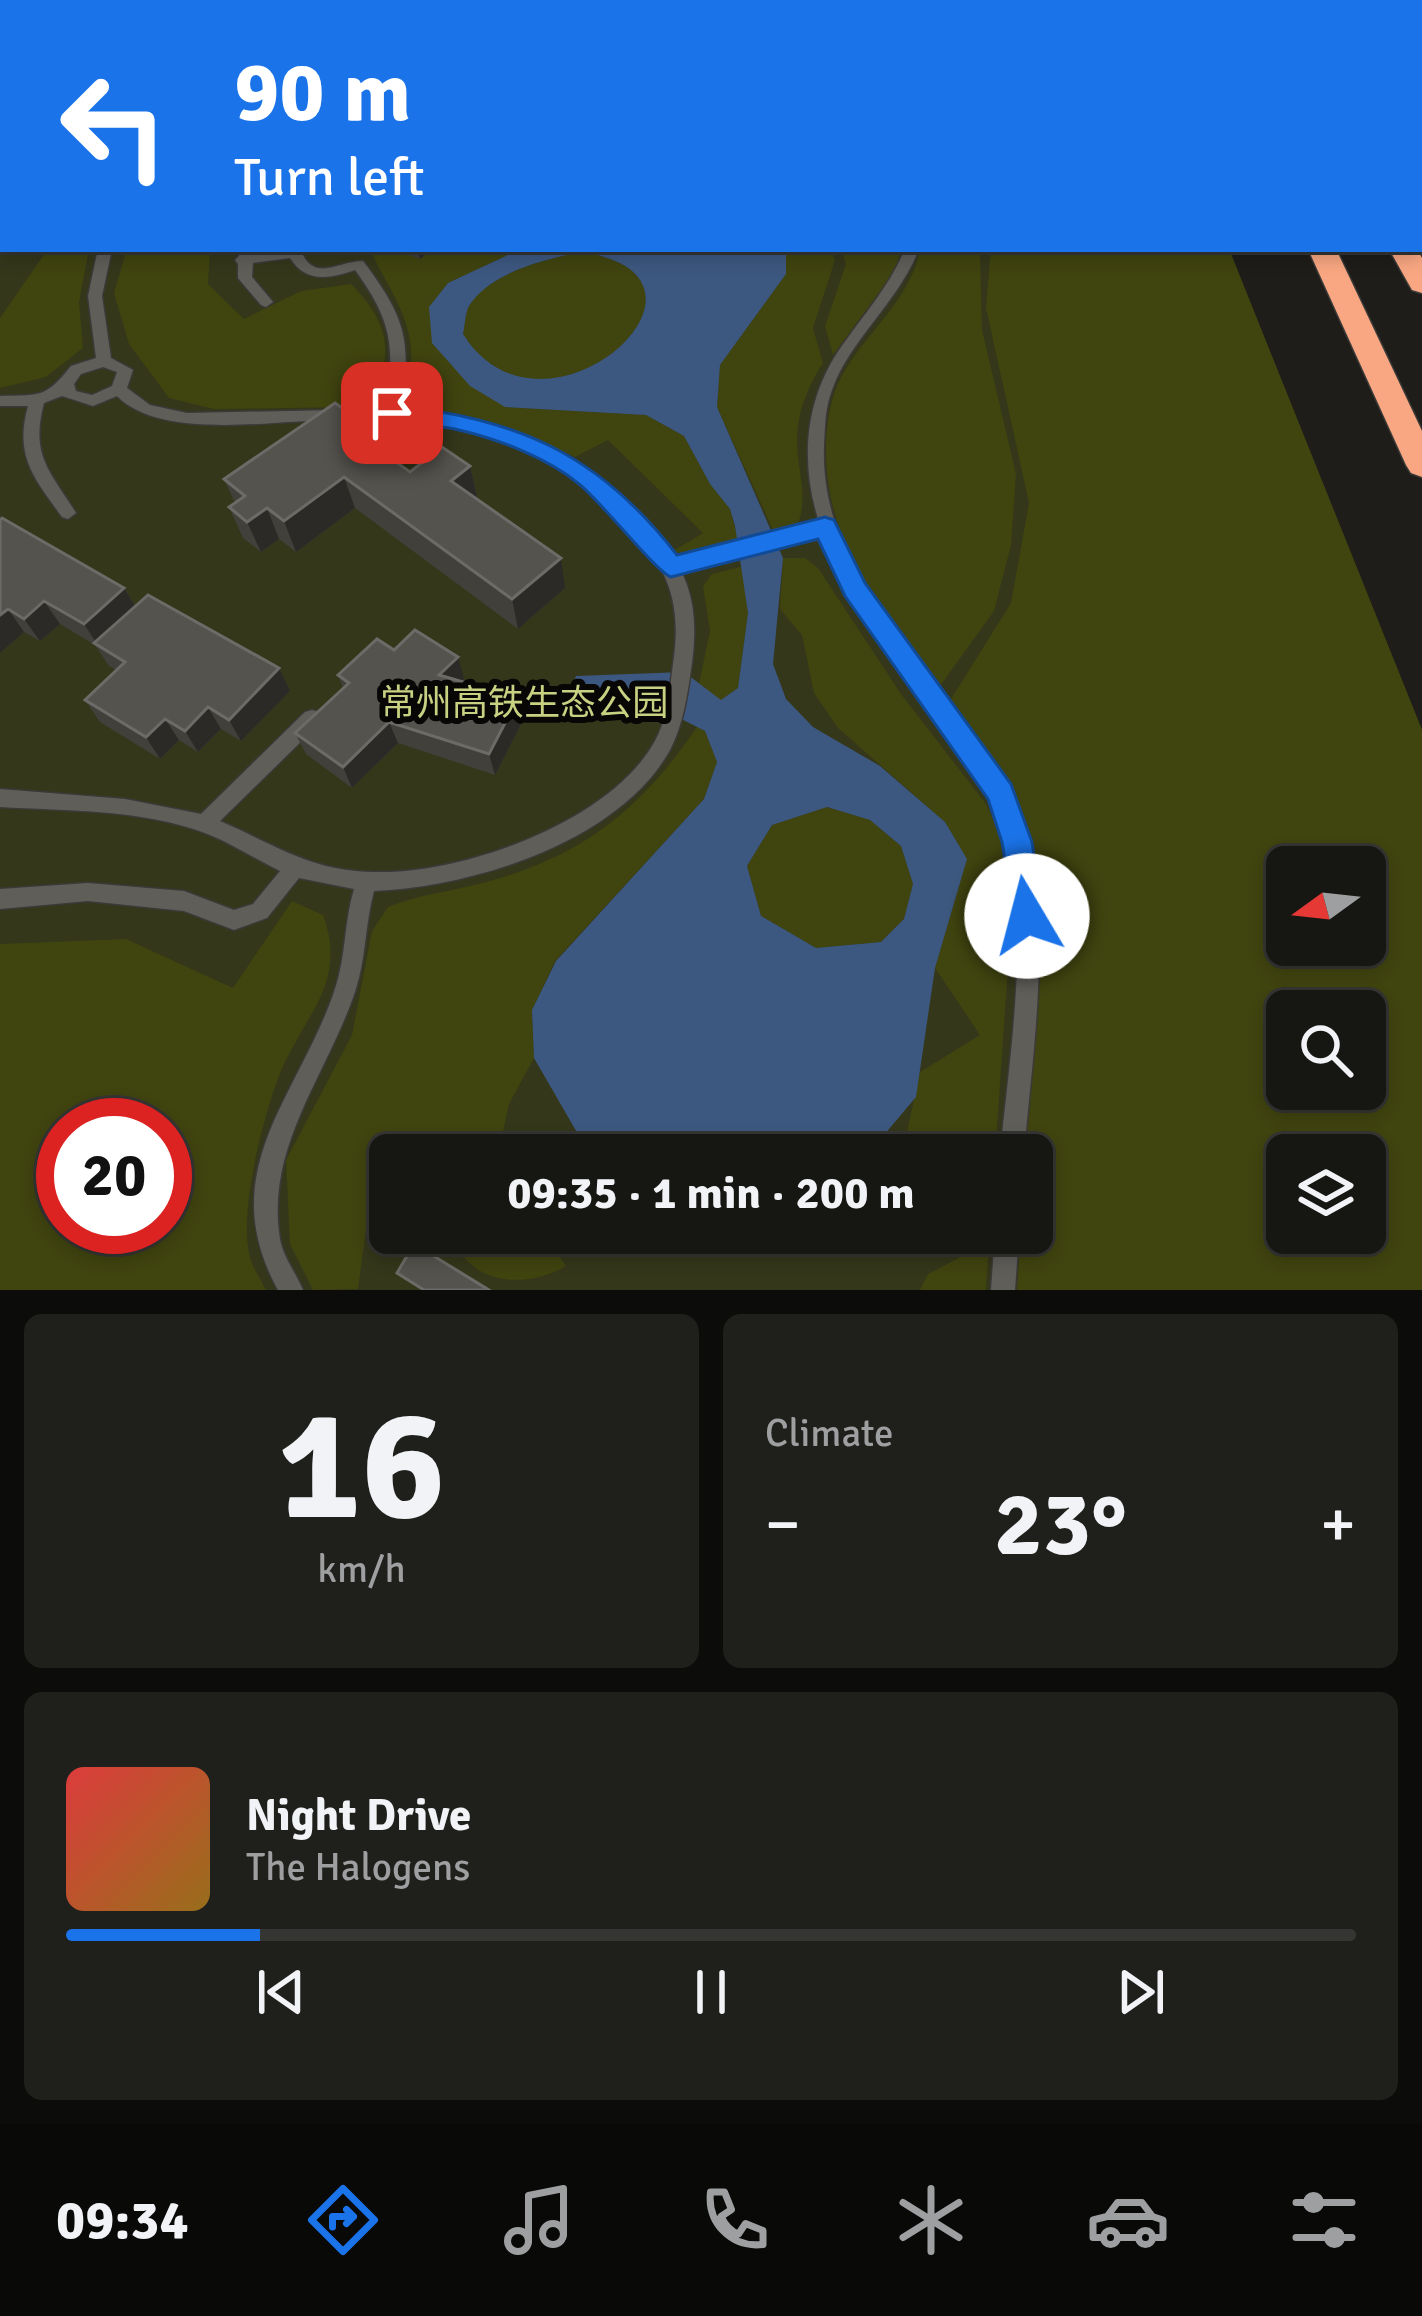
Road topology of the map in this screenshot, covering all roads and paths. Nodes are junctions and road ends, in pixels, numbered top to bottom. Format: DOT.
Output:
graph roads {
  1 [pos="104,252"];
  2 [pos="277,252"];
  3 [pos="294,252"];
  4 [pos="911,252"];
  5 [pos="1323,252"];
  6 [pos="1405,252"];
  7 [pos="244,254"];
  8 [pos="359,256"];
  9 [pos="1422,284"];
  10 [pos="266,302"];
  11 [pos="104,361"];
  12 [pos="66,389"];
  13 [pos="119,389"];
  14 [pos="37,400"];
  15 [pos="0,401"];
  16 [pos="392,413"];
  17 [pos="1422,465"];
  18 [pos="68,513"];
  19 [pos="825,527"];
  20 [pos="671,567"];
  21 [pos="329,701"];
  22 [pos="0,797"];
  23 [pos="205,824"];
  24 [pos="295,868"];
  25 [pos="366,883"];
  26 [pos="0,899"];
  27 [pos="1013,1134"];
  28 [pos="1006,1254"];
  29 [pos="291,1290"];
  30 [pos="1003,1290"];
  1 -- 11 [label="lane"];
  2 -- 7 [label="lane"];
  3 -- 8 [label="lane"];
  4 -- 19 [label="lane"];
  5 -- 17 [label="highway"];
  6 -- 9 [label="highway"];
  7 -- 10 [label="lane"];
  8 -- 16 [label="lane"];
  11 -- 12 [label="lane"];
  11 -- 13 [label="lane"];
  12 -- 13 [label="lane"];
  12 -- 14 [label="lane"];
  13 -- 16 [label="lane"];
  14 -- 15 [label="lane"];
  14 -- 18 [label="lane"];
  16 -- 20 [label="lane"];
  19 -- 20 [label="lane"];
  19 -- 27 [label="lane"];
  20 -- 25 [label="lane"];
  21 -- 23 [label="lane"];
  22 -- 23 [label="lane"];
  23 -- 24 [label="lane"];
  24 -- 25 [label="lane"];
  24 -- 26 [label="lane"];
  25 -- 29 [label="lane"];
  28 -- 30 [label="lane"];
}
